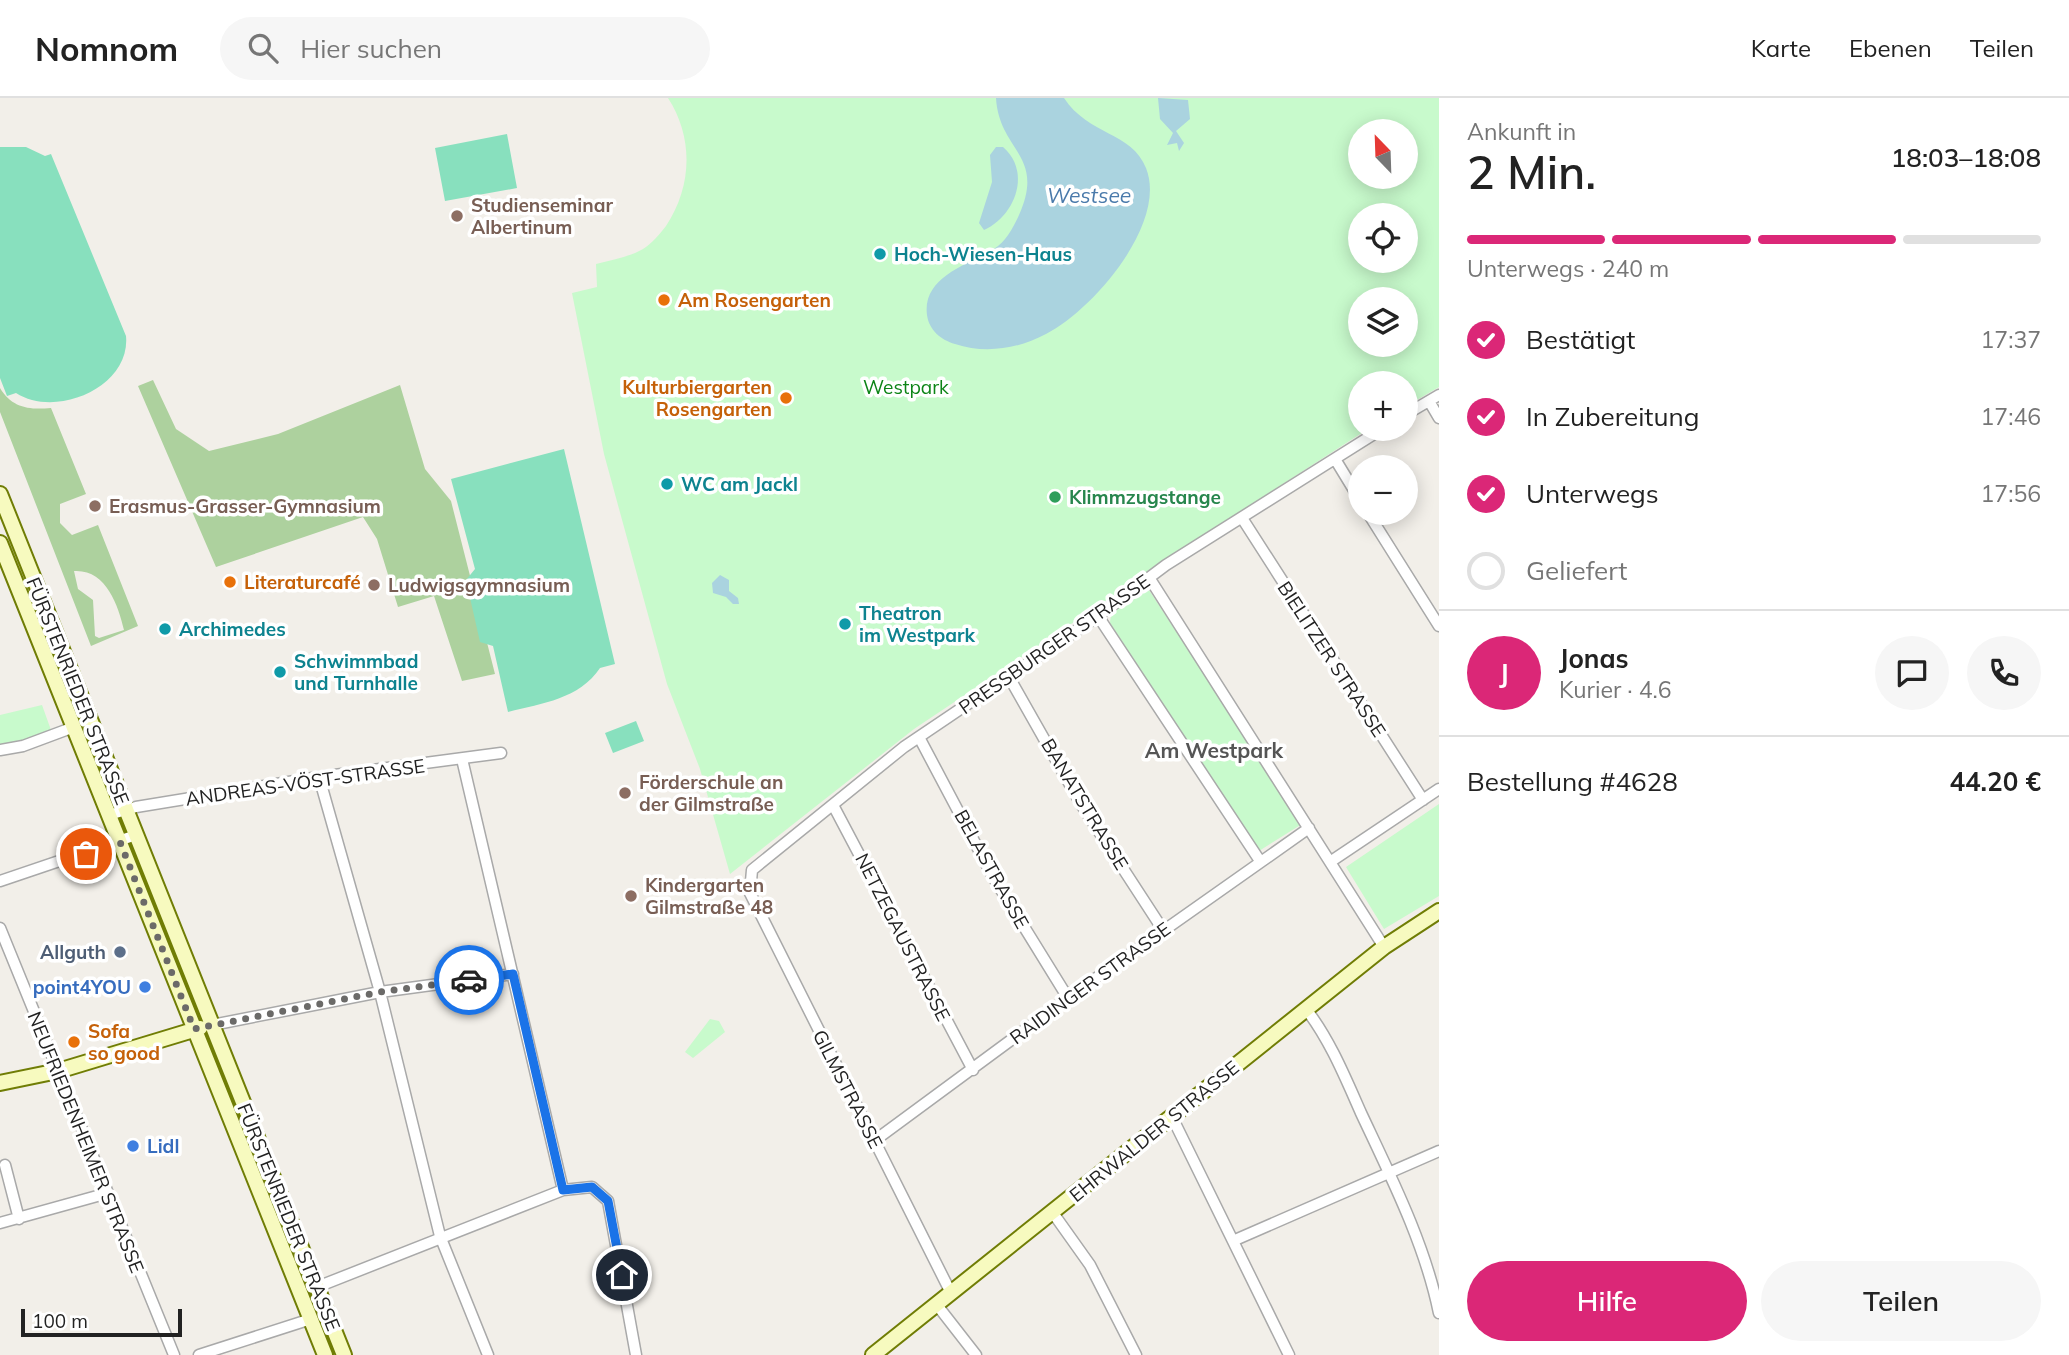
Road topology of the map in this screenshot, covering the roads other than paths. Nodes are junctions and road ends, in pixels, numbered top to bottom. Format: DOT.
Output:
graph roads {
  1 [pos="1439,395"];
  2 [pos="1429,401"];
  3 [pos="1418,407"];
  4 [pos="1439,418"];
  5 [pos="1364,441"];
  6 [pos="1335,460"];
  7 [pos="1348,481"];
  8 [pos="0,494"];
  9 [pos="1242,518"];
  10 [pos="1376,525"];
  11 [pos="0,543"];
  12 [pos="1150,579"];
  13 [pos="1098,616"];
  14 [pos="1439,626"];
  15 [pos="1009,677"];
  16 [pos="74,727"];
  17 [pos="920,739"];
  18 [pos="0,750"];
  19 [pos="501,753"];
  20 [pos="462,759"];
  21 [pos="319,777"];
  22 [pos="1439,789"];
  23 [pos="1423,800"];
  24 [pos="833,804"];
  25 [pos="126,810"];
  26 [pos="109,815"];
  27 [pos="1309,828"];
  28 [pos="136,835"];
  29 [pos="120,842"];
  30 [pos="1261,861"];
  31 [pos="1330,862"];
  32 [pos="0,881"];
  33 [pos="749,884"];
  34 [pos="1439,911"];
  35 [pos="0,928"];
  36 [pos="1163,930"];
  37 [pos="1384,947"];
  38 [pos="513,974"];
  39 [pos="380,992"];
  40 [pos="1068,998"];
  41 [pos="1306,1009"];
  42 [pos="203,1027"];
  43 [pos="973,1070"];
  44 [pos="58,1071"];
  45 [pos="0,1083"];
  46 [pos="1172,1117"];
  47 [pos="874,1141"];
  48 [pos="1439,1151"];
  49 [pos="5,1165"];
  50 [pos="1388,1171"];
  51 [pos="563,1190"];
  52 [pos="108,1193"];
  53 [pos="1053,1213"];
  54 [pos="19,1219"];
  55 [pos="0,1223"];
  56 [pos="440,1236"];
  57 [pos="1235,1240"];
  58 [pos="317,1287"];
  59 [pos="951,1293"];
  60 [pos="937,1305"];
  61 [pos="1439,1313"];
  62 [pos="311,1319"];
  63 [pos="174,1355"];
  64 [pos="199,1355"];
  65 [pos="325,1355"];
  66 [pos="344,1355"];
  67 [pos="488,1355"];
  68 [pos="636,1355"];
  69 [pos="873,1355"];
  70 [pos="975,1355"];
  71 [pos="1136,1355"];
  72 [pos="1289,1355"];
  1 -- 2 [label="street"];
  2 -- 3 [label="street"];
  2 -- 4 [label="street"];
  5 -- 6 [label="street, PRESSBURGER STRASSE"];
  6 -- 7 [label="street"];
  6 -- 9 [label="street, PRESSBURGER STRASSE"];
  8 -- 25 [label="main road, FÜRSTENRIEDER STRASSE"];
  9 -- 12 [label="street, PRESSBURGER STRASSE"];
  9 -- 23 [label="street, BIELITZER STRASSE"];
  10 -- 14 [label="street"];
  11 -- 16 [label="main road, FÜRSTENRIEDER STRASSE"];
  12 -- 13 [label="street, PRESSBURGER STRASSE"];
  12 -- 27 [label="street"];
  13 -- 15 [label="street, PRESSBURGER STRASSE"];
  13 -- 30 [label="street"];
  15 -- 17 [label="street, PRESSBURGER STRASSE"];
  15 -- 36 [label="street, BANATSTRASSE"];
  16 -- 18 [label="street"];
  16 -- 26 [label="main road, FÜRSTENRIEDER STRASSE"];
  17 -- 24 [label="street, PRESSBURGER STRASSE"];
  17 -- 40 [label="street, BELASTRASSE"];
  19 -- 20 [label="street, ANDREAS-VÖST-STRASSE"];
  20 -- 21 [label="street, ANDREAS-VÖST-STRASSE"];
  20 -- 38 [label="street"];
  21 -- 25 [label="street, ANDREAS-VÖST-STRASSE"];
  21 -- 39 [label="street"];
  22 -- 23 [label="street"];
  23 -- 31 [label="street"];
  24 -- 33 [label="street, PRESSBURGER STRASSE"];
  24 -- 43 [label="street, NETZEGAUSTRASSE"];
  25 -- 26 [label="street, ANDREAS-VÖST-STRASSE"];
  25 -- 28 [label="main road, FÜRSTENRIEDER STRASSE"];
  26 -- 29 [label="main road, FÜRSTENRIEDER STRASSE"];
  27 -- 30 [label="street, RAIDINGER STRASSE"];
  27 -- 31 [label="street"];
  28 -- 29 [label="street"];
  28 -- 42 [label="main road, FÜRSTENRIEDER STRASSE"];
  29 -- 32 [label="street"];
  29 -- 42 [label="main road, FÜRSTENRIEDER STRASSE"];
  30 -- 36 [label="street, RAIDINGER STRASSE"];
  31 -- 37 [label="street"];
  33 -- 47 [label="street, GILMSTRASSE"];
  34 -- 37 [label="main road, EHRWALDER STRASSE"];
  35 -- 44 [label="street, NEUFRIEDENHEIMER STRASSE"];
  36 -- 40 [label="street, RAIDINGER STRASSE"];
  37 -- 41 [label="main road, EHRWALDER STRASSE"];
  38 -- 39 [label="street"];
  38 -- 51 [label="street"];
  39 -- 42 [label="street"];
  39 -- 56 [label="street"];
  40 -- 43 [label="street, RAIDINGER STRASSE"];
  41 -- 46 [label="main road, EHRWALDER STRASSE"];
  41 -- 50 [label="street"];
  42 -- 44 [label="main road"];
  42 -- 58 [label="main road, FÜRSTENRIEDER STRASSE"];
  42 -- 62 [label="main road, FÜRSTENRIEDER STRASSE"];
  43 -- 47 [label="street, RAIDINGER STRASSE"];
  44 -- 45 [label="main road"];
  44 -- 52 [label="street, NEUFRIEDENHEIMER STRASSE"];
  46 -- 53 [label="main road, EHRWALDER STRASSE"];
  46 -- 57 [label="street"];
  47 -- 59 [label="street, GILMSTRASSE"];
  48 -- 50 [label="street"];
  49 -- 54 [label="street"];
  50 -- 57 [label="street"];
  50 -- 61 [label="street"];
  51 -- 56 [label="street"];
  51 -- 68 [label="street"];
  52 -- 54 [label="street"];
  52 -- 63 [label="street, NEUFRIEDENHEIMER STRASSE"];
  53 -- 59 [label="main road, EHRWALDER STRASSE"];
  53 -- 71 [label="street"];
  54 -- 55 [label="street"];
  56 -- 58 [label="street"];
  56 -- 67 [label="street"];
  57 -- 72 [label="street"];
  58 -- 66 [label="main road, FÜRSTENRIEDER STRASSE"];
  59 -- 60 [label="main road, EHRWALDER STRASSE"];
  60 -- 69 [label="main road, EHRWALDER STRASSE"];
  60 -- 70 [label="street"];
  62 -- 64 [label="street"];
  62 -- 65 [label="main road, FÜRSTENRIEDER STRASSE"];
}
